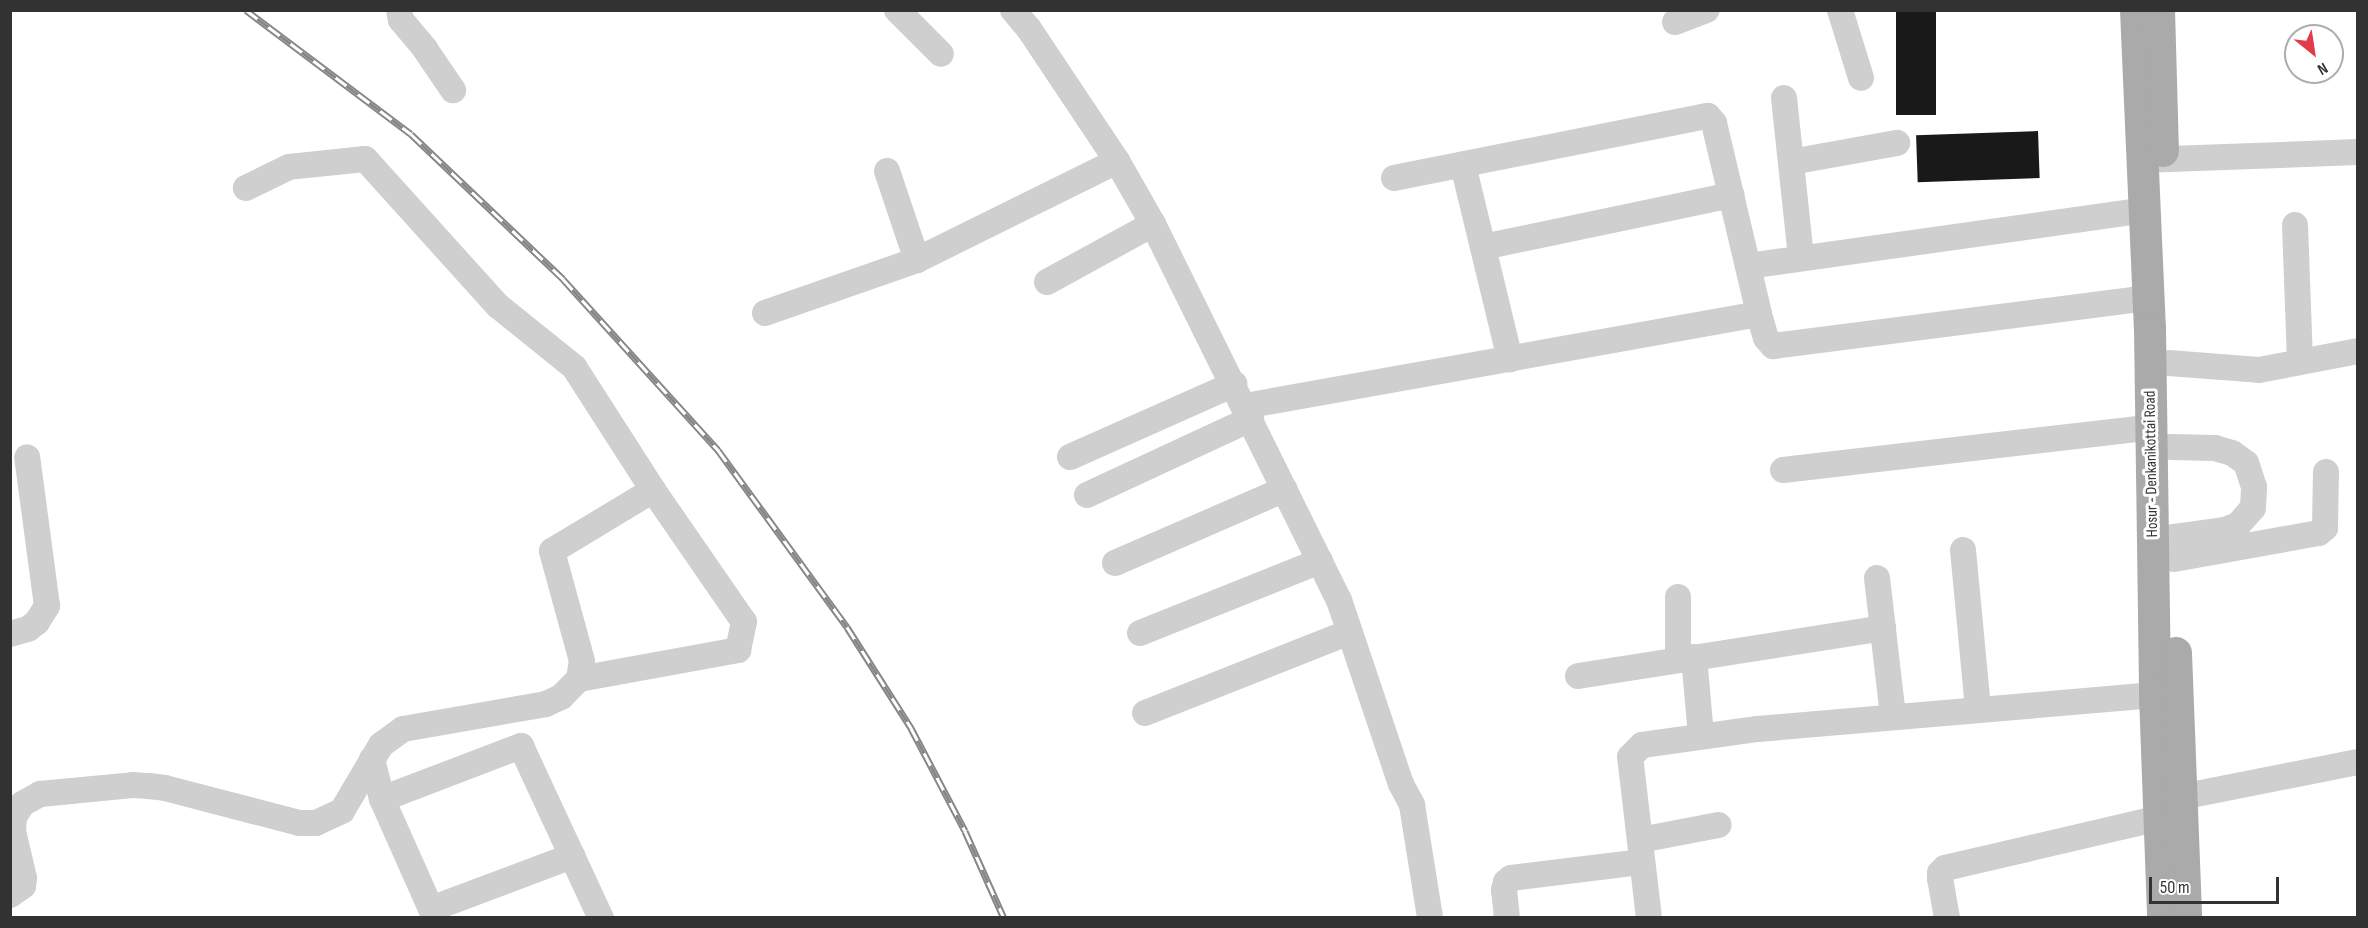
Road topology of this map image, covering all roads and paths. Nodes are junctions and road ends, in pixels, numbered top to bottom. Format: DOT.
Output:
graph roads {
  1 [pos="399,10"];
  2 [pos="897,10"];
  3 [pos="1013,10"];
  4 [pos="1707,10"];
  5 [pos="1840,10"];
  6 [pos="2136,10"];
  7 [pos="2159,10"];
  8 [pos="1675,22"];
  9 [pos="941,54"];
  10 [pos="1861,78"];
  11 [pos="453,90"];
  12 [pos="1784,98"];
  13 [pos="1897,143"];
  14 [pos="2358,152"];
  15 [pos="2153,160"];
  16 [pos="1117,161"];
  17 [pos="1791,162"];
  18 [pos="1463,165"];
  19 [pos="887,171"];
  20 [pos="1394,178"];
  21 [pos="246,188"];
  22 [pos="1732,195"];
  23 [pos="2145,210"];
  24 [pos="1153,224"];
  25 [pos="2295,225"];
  26 [pos="1482,247"];
  27 [pos="1801,258"];
  28 [pos="917,260"];
  29 [pos="1748,266"];
  30 [pos="1047,282"];
  31 [pos="2149,298"];
  32 [pos="765,313"];
  33 [pos="1759,314"];
  34 [pos="2358,351"];
  35 [pos="1510,359"];
  36 [pos="2300,362"];
  37 [pos="2169,363"];
  38 [pos="1244,403"];
  39 [pos="2162,437"];
  40 [pos="27,457"];
  41 [pos="1070,457"];
  42 [pos="1783,470"];
  43 [pos="2326,472"];
  44 [pos="1285,489"];
  45 [pos="653,490"];
  46 [pos="1087,495"];
  47 [pos="2167,546"];
  48 [pos="1963,550"];
  49 [pos="1320,561"];
  50 [pos="1115,563"];
  51 [pos="1877,578"];
  52 [pos="1678,597"];
  53 [pos="1883,628"];
  54 [pos="1350,632"];
  55 [pos="1140,633"];
  56 [pos="10,634"];
  57 [pos="1686,659"];
  58 [pos="1578,676"];
  59 [pos="579,679"];
  60 [pos="2155,694"];
  61 [pos="1978,708"];
  62 [pos="1145,713"];
  63 [pos="1893,716"];
  64 [pos="1701,735"];
  65 [pos="372,759"];
  66 [pos="2358,762"];
  67 [pos="382,799"];
  68 [pos="2170,808"];
  69 [pos="1719,825"];
  70 [pos="1641,851"];
  71 [pos="572,856"];
  72 [pos="10,894"];
  73 [pos="433,913"];
  74 [pos="601,918"];
  75 [pos="1430,918"];
  76 [pos="1507,918"];
  77 [pos="1649,918"];
  78 [pos="1947,918"];
  79 [pos="2163,918"];
  80 [pos="2186,918"];
  1 -- 11 [label="street"];
  2 -- 9 [label="street"];
  3 -- 16 [label="street"];
  4 -- 8 [label="street"];
  5 -- 10 [label="street"];
  6 -- 15 [label="main road, Hosur - Denkanikottai Road"];
  7 -- 15 [label="main road, Hosur - Denkanikottai Road"];
  12 -- 17 [label="street"];
  13 -- 17 [label="street"];
  14 -- 15 [label="street"];
  15 -- 23 [label="main road, Hosur - Denkanikottai Road"];
  15 -- 37 [label="main road, Hosur - Denkanikottai Road"];
  16 -- 24 [label="street"];
  16 -- 28 [label="street"];
  17 -- 27 [label="street"];
  18 -- 20 [label="street"];
  18 -- 22 [label="street"];
  18 -- 26 [label="street"];
  19 -- 28 [label="street"];
  21 -- 45 [label="street"];
  22 -- 26 [label="street"];
  22 -- 29 [label="street"];
  23 -- 27 [label="street"];
  23 -- 31 [label="main road, Hosur - Denkanikottai Road"];
  24 -- 30 [label="street"];
  24 -- 38 [label="street"];
  25 -- 36 [label="street"];
  26 -- 35 [label="street"];
  27 -- 29 [label="street"];
  28 -- 32 [label="street"];
  29 -- 33 [label="street"];
  31 -- 33 [label="street"];
  31 -- 39 [label="main road, Hosur - Denkanikottai Road"];
  33 -- 35 [label="street"];
  34 -- 36 [label="street"];
  35 -- 38 [label="street"];
  36 -- 37 [label="street"];
  37 -- 39 [label="main road, Hosur - Denkanikottai Road"];
  38 -- 41 [label="street"];
  38 -- 44 [label="street"];
  38 -- 46 [label="street"];
  39 -- 42 [label="street"];
  39 -- 47 [label="main road, Hosur - Denkanikottai Road"];
  39 -- 47 [label="street"];
  40 -- 56 [label="street"];
  43 -- 47 [label="street"];
  44 -- 49 [label="street"];
  44 -- 50 [label="street"];
  45 -- 59 [label="street"];
  45 -- 59 [label="street"];
  47 -- 60 [label="main road, Hosur - Denkanikottai Road"];
  47 -- 68 [label="main road, Hosur - Denkanikottai Road"];
  48 -- 61 [label="street"];
  49 -- 54 [label="street"];
  49 -- 55 [label="street"];
  51 -- 53 [label="street"];
  52 -- 57 [label="street"];
  53 -- 57 [label="street"];
  53 -- 63 [label="street"];
  54 -- 62 [label="street"];
  54 -- 75 [label="street"];
  57 -- 58 [label="street"];
  57 -- 64 [label="street"];
  59 -- 65 [label="street"];
  60 -- 61 [label="street"];
  60 -- 68 [label="main road, Hosur - Denkanikottai Road"];
  61 -- 63 [label="street"];
  63 -- 64 [label="street"];
  64 -- 70 [label="street"];
  65 -- 67 [label="street"];
  65 -- 72 [label="street"];
  66 -- 68 [label="street"];
  67 -- 71 [label="street"];
  67 -- 73 [label="street"];
  68 -- 78 [label="street"];
  68 -- 79 [label="main road, Hosur - Denkanikottai Road"];
  68 -- 80 [label="main road, Hosur - Denkanikottai Road"];
  69 -- 70 [label="street"];
  70 -- 76 [label="street"];
  70 -- 77 [label="street"];
  71 -- 73 [label="street"];
  71 -- 74 [label="street"];
}
